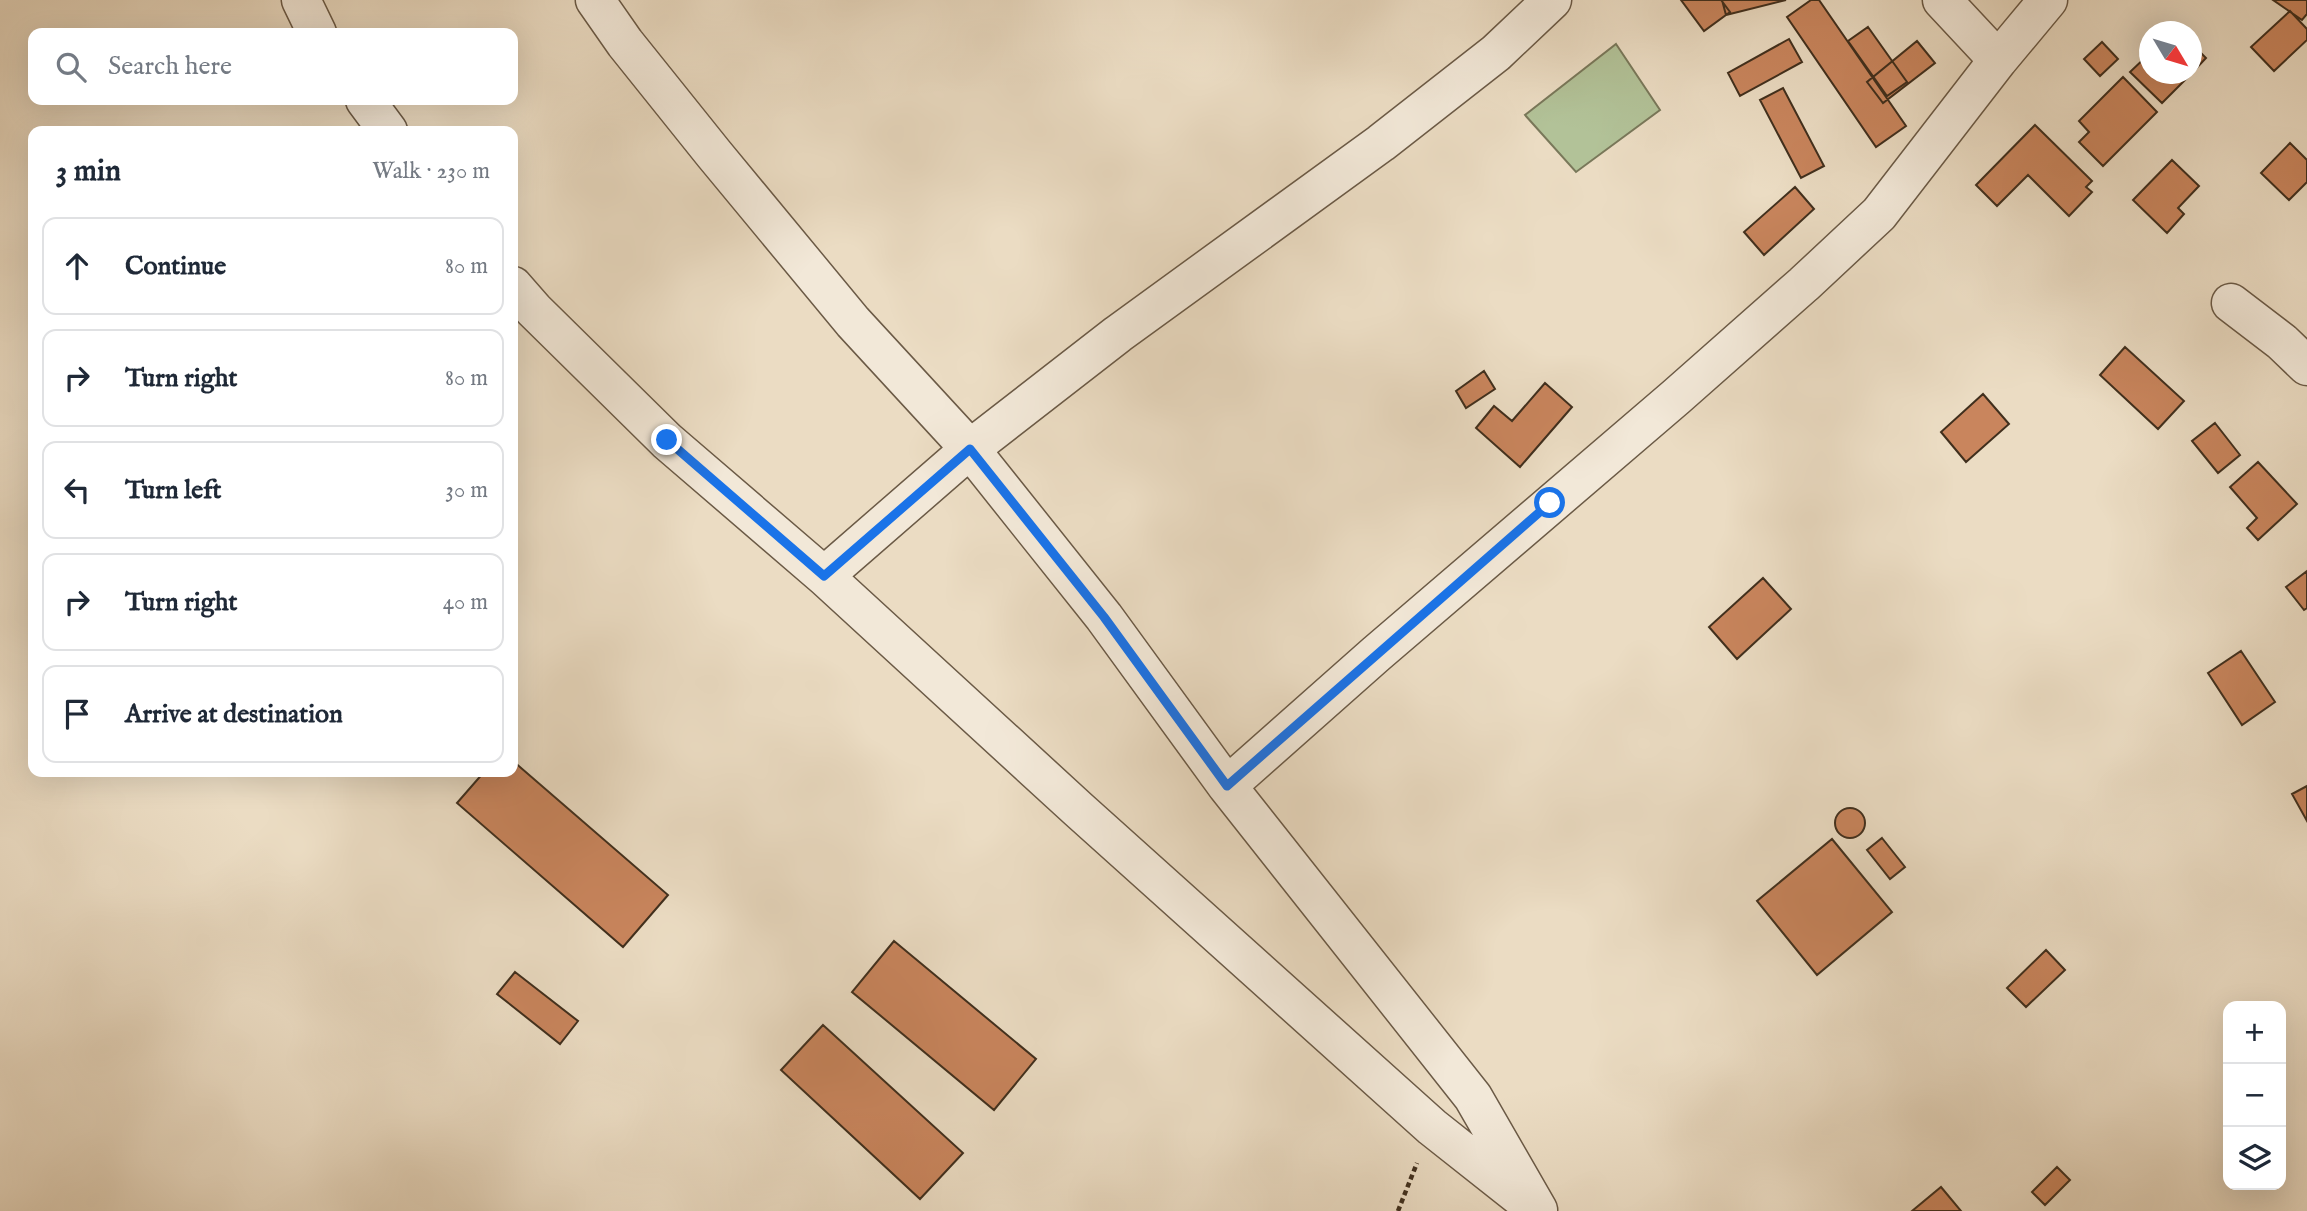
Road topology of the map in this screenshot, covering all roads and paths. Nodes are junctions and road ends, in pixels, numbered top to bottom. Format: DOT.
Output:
graph roads {
  1 [pos="301,0"];
  2 [pos="595,0"];
  3 [pos="1552,0"];
  4 [pos="1942,0"];
  5 [pos="2048,0"];
  6 [pos="315,28"];
  7 [pos="1998,60"];
  8 [pos="369,105"];
  9 [pos="384,126"];
  10 [pos="518,292"];
  11 [pos="2231,303"];
  12 [pos="2307,366"];
  13 [pos="970,449"];
  14 [pos="824,576"];
  15 [pos="1227,786"];
  16 [pos="1432,1127"];
  17 [pos="1538,1210"];
  18 [pos="1398,1211"];
  1 -- 6 [label="street"];
  2 -- 13 [label="street"];
  3 -- 13 [label="street"];
  4 -- 7 [label="street"];
  5 -- 7 [label="street"];
  7 -- 15 [label="street"];
  8 -- 9 [label="street"];
  10 -- 14 [label="street"];
  11 -- 12 [label="street"];
  13 -- 14 [label="street"];
  13 -- 15 [label="street"];
  14 -- 16 [label="street"];
  15 -- 17 [label="street"];
  16 -- 17 [label="street"];
  16 -- 18 [label="path"];
}
